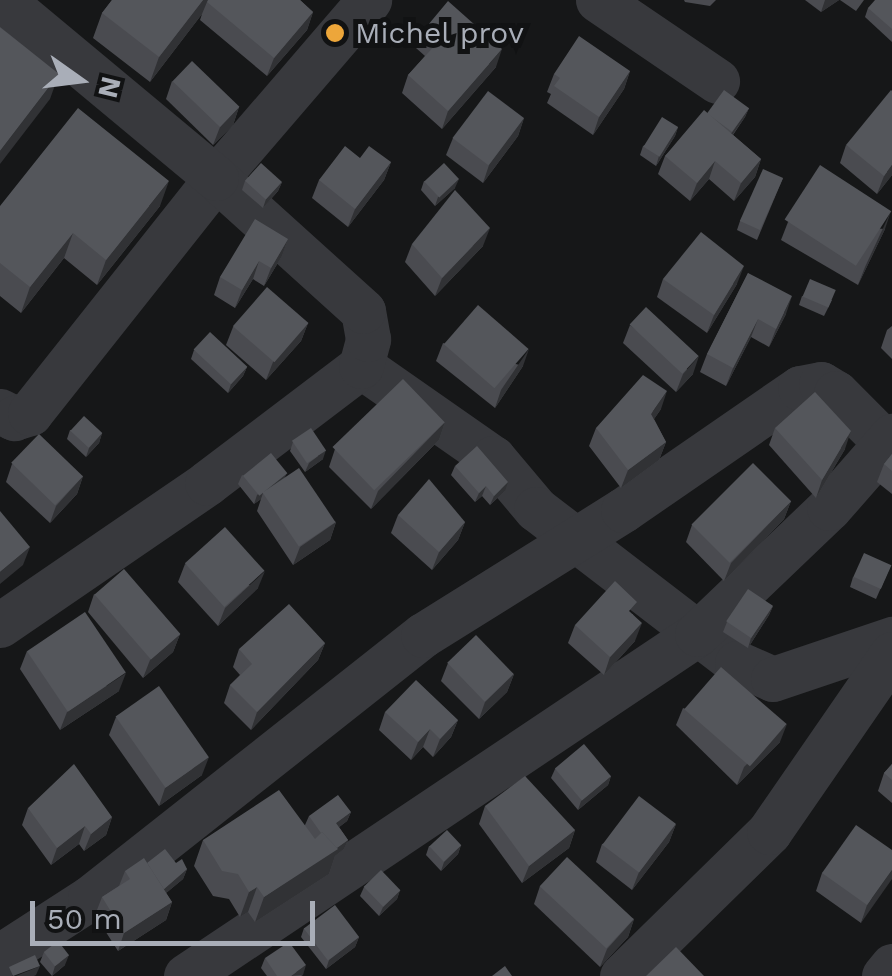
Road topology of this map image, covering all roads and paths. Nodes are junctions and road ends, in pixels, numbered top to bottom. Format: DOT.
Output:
graph roads {
  1 [pos="2,0"];
  2 [pos="369,0"];
  3 [pos="598,0"];
  4 [pos="716,82"];
  5 [pos="216,178"];
  6 [pos="360,366"];
  7 [pos="0,412"];
  8 [pos="888,439"];
  9 [pos="576,540"];
  10 [pos="0,625"];
  11 [pos="697,634"];
  12 [pos="892,639"];
  13 [pos="892,654"];
  14 [pos="0,956"];
  15 [pos="892,966"];
  16 [pos="186,976"];
  17 [pos="622,976"];
  18 [pos="884,976"];
  1 -- 5 [label="street"];
  2 -- 5 [label="street"];
  3 -- 4 [label="street"];
  5 -- 6 [label="street"];
  5 -- 7 [label="street"];
  6 -- 9 [label="street"];
  6 -- 10 [label="street"];
  8 -- 9 [label="street"];
  8 -- 11 [label="street"];
  9 -- 11 [label="street"];
  9 -- 14 [label="street"];
  11 -- 12 [label="street"];
  11 -- 16 [label="street"];
  13 -- 17 [label="street"];
  15 -- 18 [label="street"];
}
